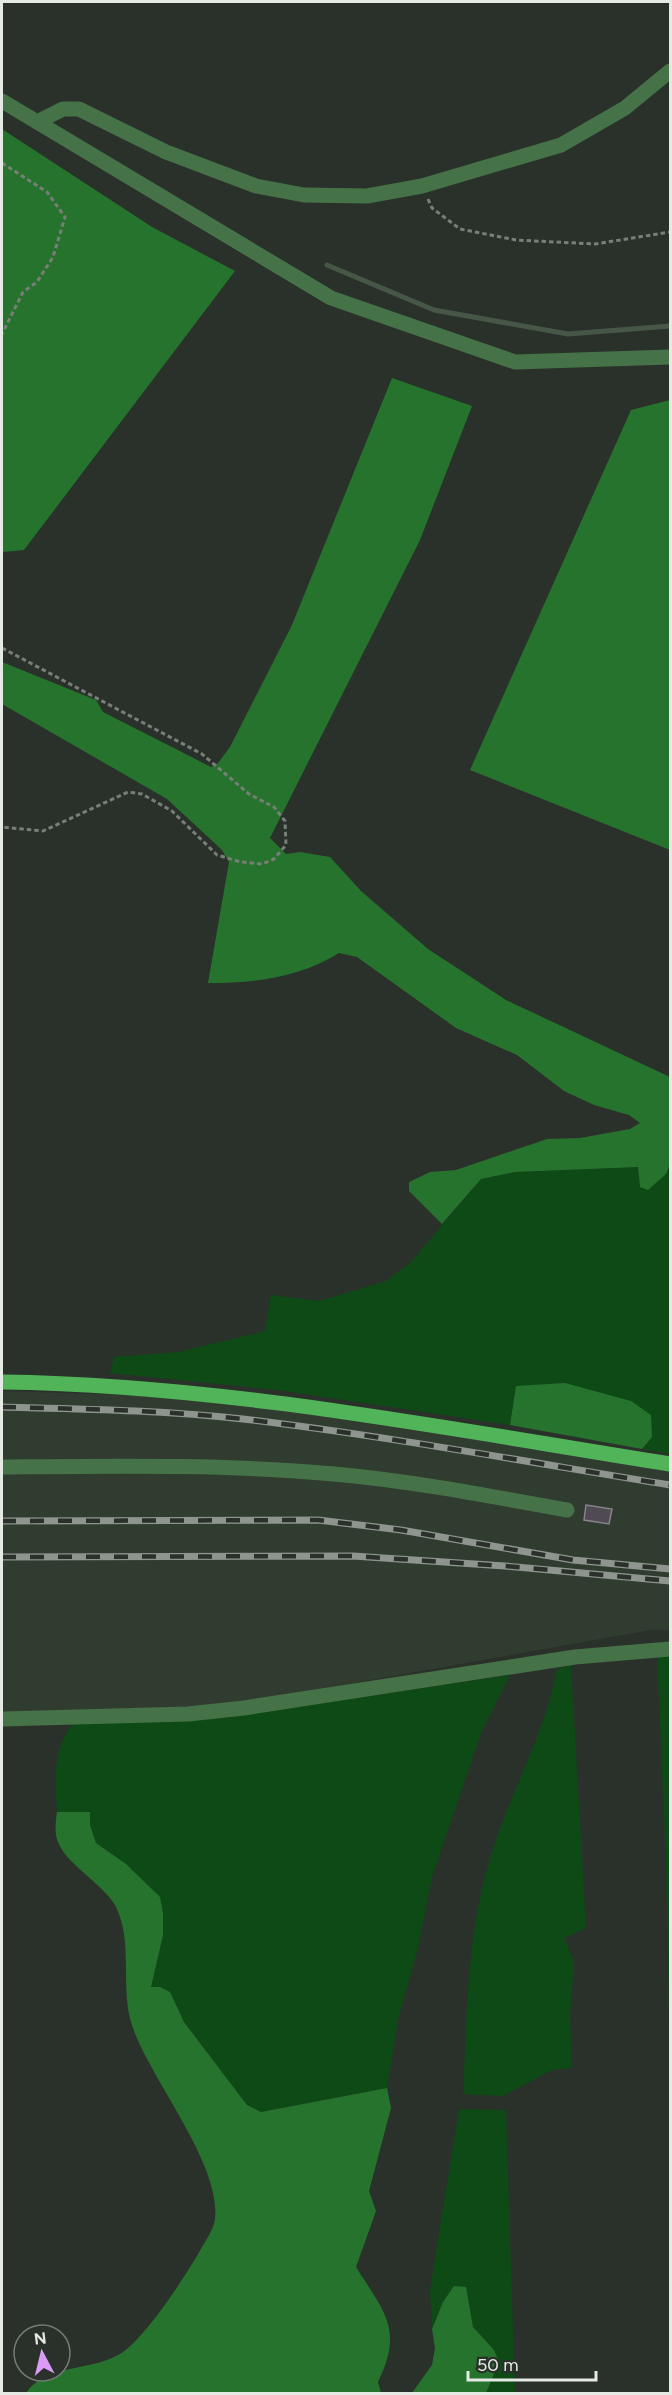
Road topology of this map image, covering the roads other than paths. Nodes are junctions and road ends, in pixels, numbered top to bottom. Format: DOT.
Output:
graph roads {
  1 [pos="670,71"];
  2 [pos="2,101"];
  3 [pos="37,122"];
  4 [pos="670,357"];
  5 [pos="2,1382"];
  6 [pos="670,1464"];
  7 [pos="2,1467"];
  8 [pos="567,1510"];
  9 [pos="670,1649"];
  10 [pos="2,1719"];
  1 -- 3 [label="lane"];
  2 -- 3 [label="lane"];
  3 -- 4 [label="lane"];
  5 -- 6 [label="main road"];
  7 -- 8 [label="lane"];
  9 -- 10 [label="lane"];
}
